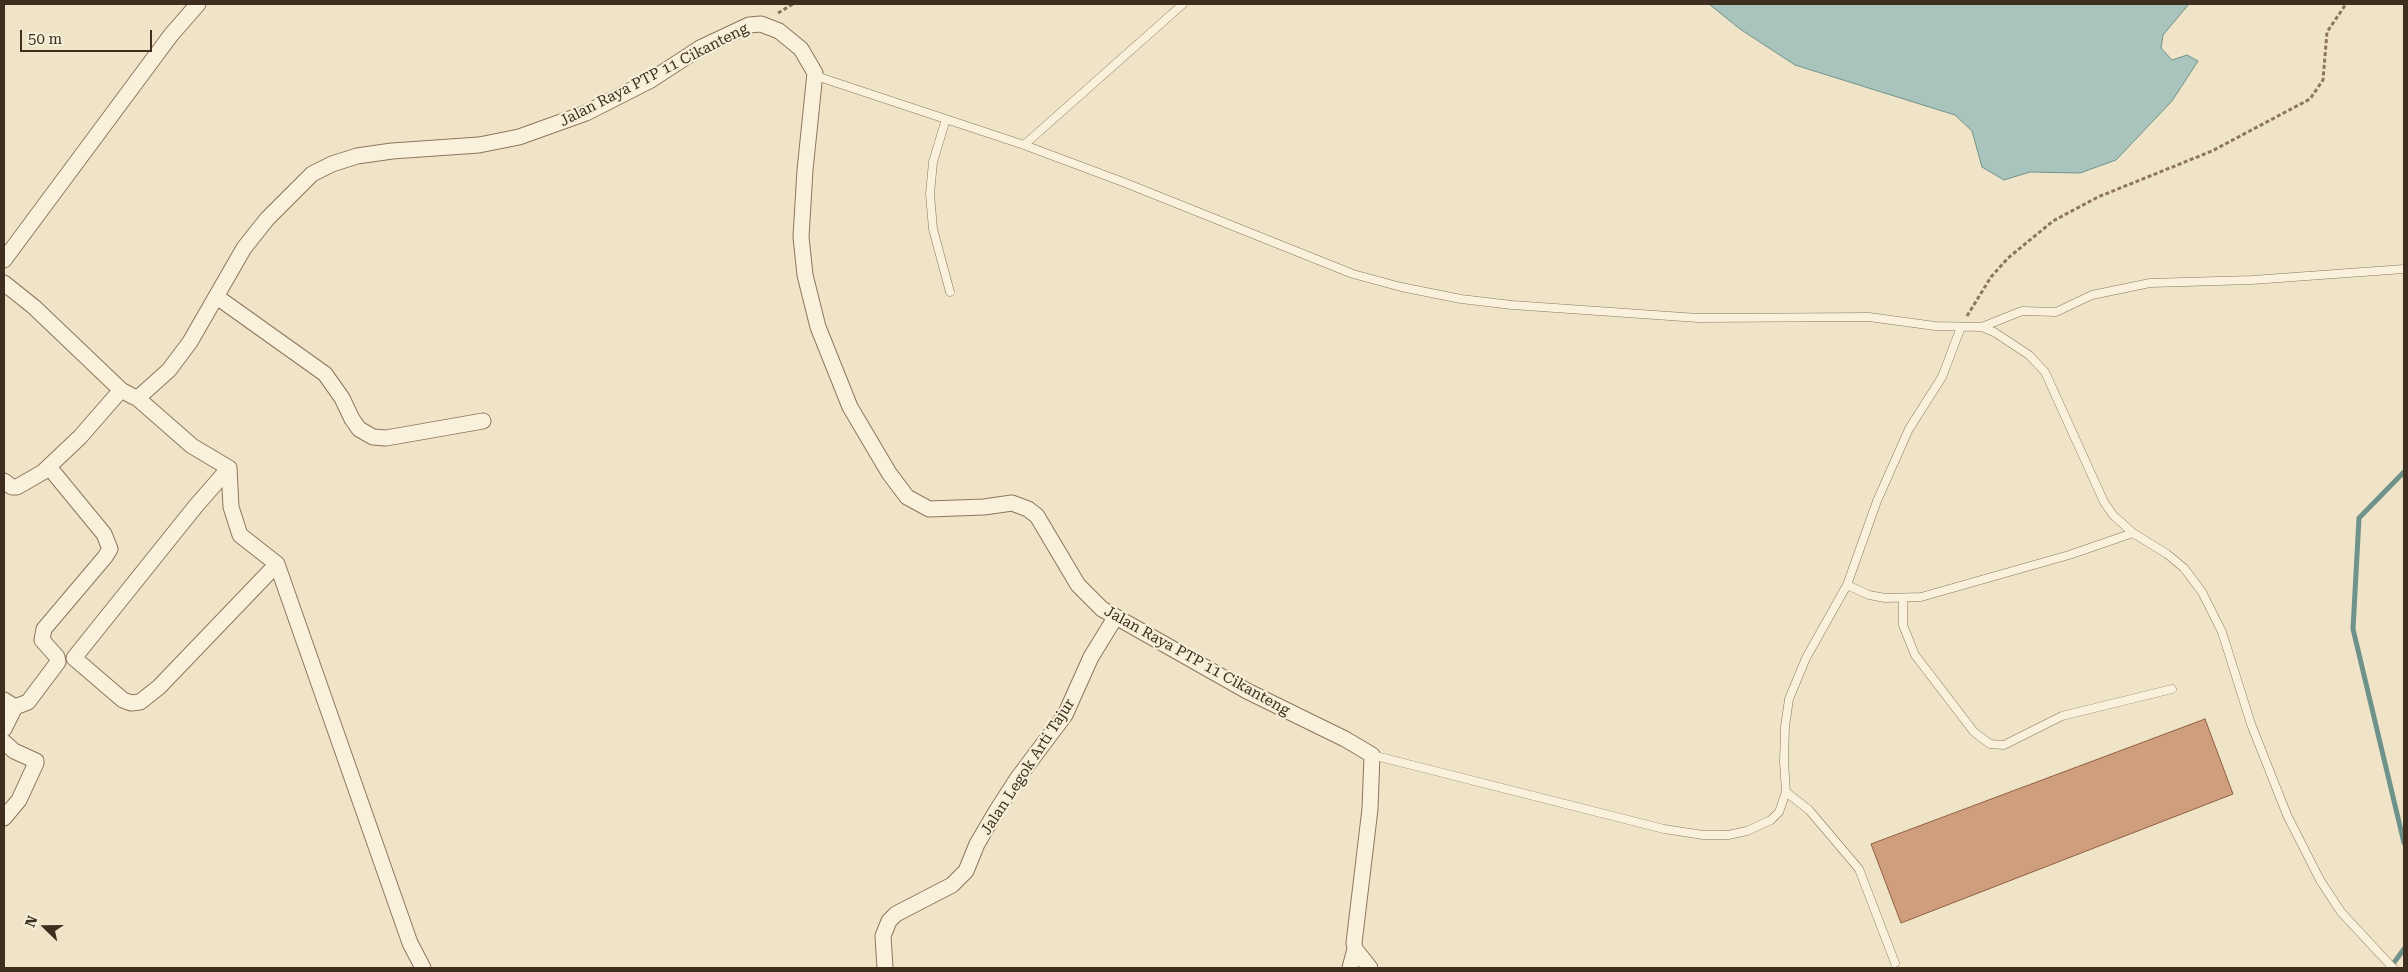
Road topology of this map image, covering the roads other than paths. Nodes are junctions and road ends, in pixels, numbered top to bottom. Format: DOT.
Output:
graph roads {
  1 [pos="198,4"];
  2 [pos="1182,4"];
  3 [pos="816,76"];
  4 [pos="946,119"];
  5 [pos="1024,145"];
  6 [pos="4,260"];
  7 [pos="2404,269"];
  8 [pos="4,283"];
  9 [pos="950,292"];
  10 [pos="217,296"];
  11 [pos="1961,327"];
  12 [pos="1982,327"];
  13 [pos="121,390"];
  14 [pos="136,397"];
  15 [pos="483,421"];
  16 [pos="50,467"];
  17 [pos="229,468"];
  18 [pos="4,481"];
  19 [pos="2134,533"];
  20 [pos="277,564"];
  21 [pos="1847,585"];
  22 [pos="1903,598"];
  23 [pos="1115,618"];
  24 [pos="2172,689"];
  25 [pos="9,703"];
  26 [pos="4,729"];
  27 [pos="4,742"];
  28 [pos="1372,755"];
  29 [pos="1786,792"];
  30 [pos="4,818"];
  31 [pos="1355,949"];
  32 [pos="1895,962"];
  33 [pos="424,968"];
  34 [pos="885,968"];
  35 [pos="1350,968"];
  36 [pos="1370,968"];
  37 [pos="2393,968"];
  1 -- 6 [label="street"];
  2 -- 5 [label="lane"];
  3 -- 4 [label="lane"];
  3 -- 10 [label="street, Jalan Raya PTP 11 Cikanteng"];
  3 -- 23 [label="street, Jalan Raya PTP 11 Cikanteng"];
  4 -- 5 [label="lane"];
  4 -- 9 [label="lane"];
  5 -- 11 [label="lane"];
  7 -- 12 [label="lane"];
  8 -- 13 [label="street"];
  10 -- 14 [label="street, Jalan Raya PTP 11 Cikanteng"];
  10 -- 15 [label="street"];
  11 -- 12 [label="lane"];
  11 -- 21 [label="lane"];
  12 -- 19 [label="lane"];
  13 -- 14 [label="street"];
  13 -- 16 [label="street"];
  14 -- 17 [label="street"];
  16 -- 18 [label="street"];
  16 -- 25 [label="street"];
  17 -- 20 [label="street"];
  17 -- 20 [label="street"];
  19 -- 22 [label="lane"];
  19 -- 37 [label="lane"];
  20 -- 33 [label="street"];
  21 -- 22 [label="lane"];
  21 -- 29 [label="lane"];
  22 -- 24 [label="lane"];
  23 -- 28 [label="street, Jalan Raya PTP 11 Cikanteng"];
  23 -- 34 [label="street, Jalan Legok Arti Tajur"];
  25 -- 26 [label="street"];
  27 -- 30 [label="street"];
  28 -- 29 [label="lane"];
  28 -- 31 [label="street"];
  29 -- 32 [label="lane"];
  31 -- 35 [label="street"];
  31 -- 36 [label="street"];
}
